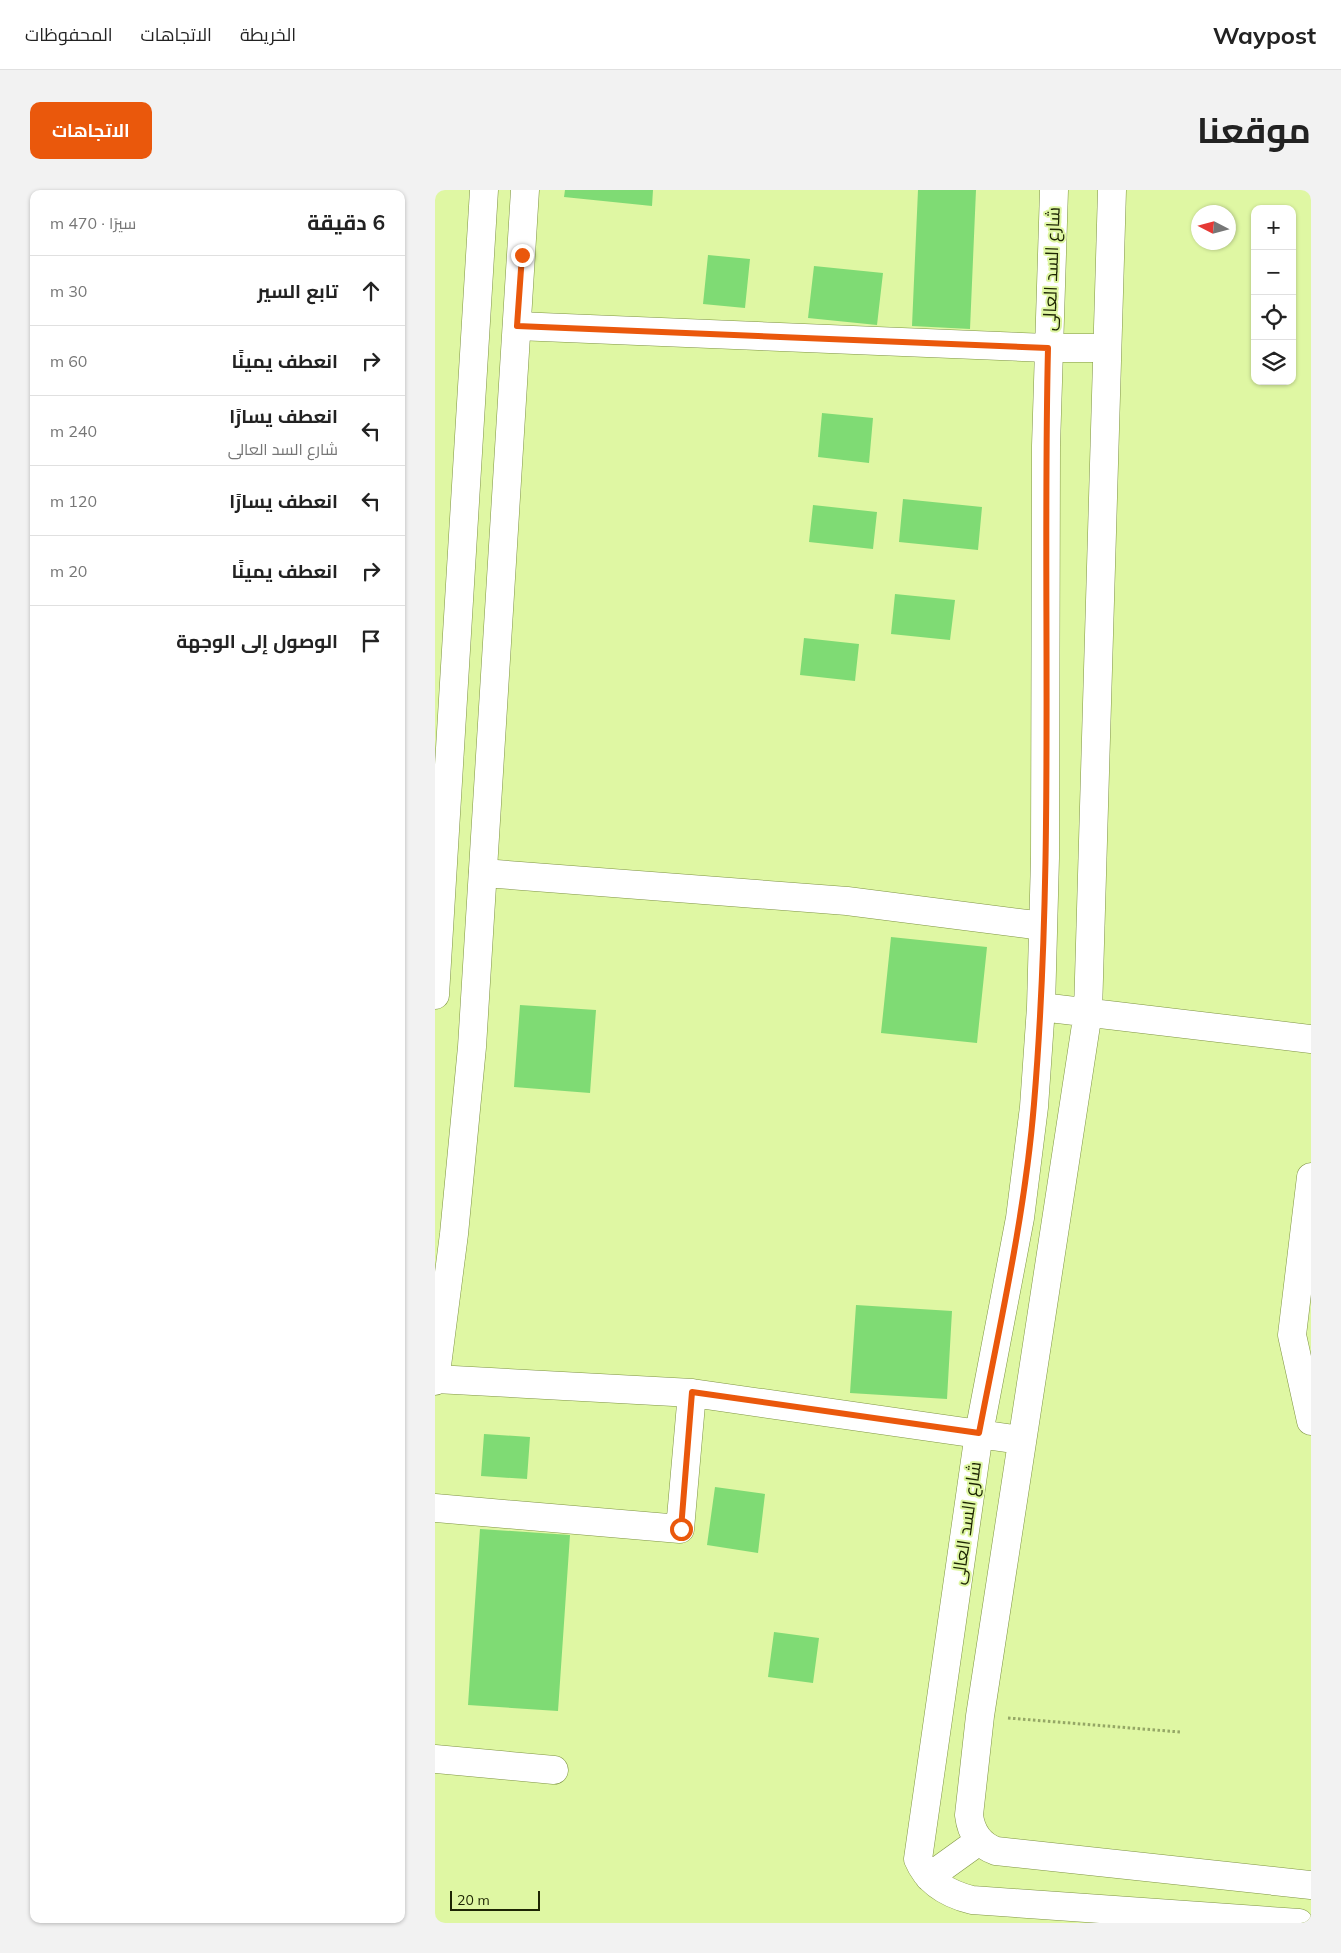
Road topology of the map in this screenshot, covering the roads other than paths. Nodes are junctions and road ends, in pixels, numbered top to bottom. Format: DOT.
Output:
graph roads {
  1 [pos="484,190"];
  2 [pos="525,190"];
  3 [pos="1054,190"];
  4 [pos="1112,190"];
  5 [pos="517,326"];
  6 [pos="1048,348"];
  7 [pos="1107,348"];
  8 [pos="483,873"];
  9 [pos="1043,926"];
  10 [pos="435,995"];
  11 [pos="1041,1007"];
  12 [pos="1088,1012"];
  13 [pos="1311,1038"];
  14 [pos="1311,1176"];
  15 [pos="1302,1336"];
  16 [pos="435,1380"];
  17 [pos="692,1392"];
  18 [pos="1311,1420"];
  19 [pos="979,1433"];
  20 [pos="1021,1440"];
  21 [pos="435,1508"];
  22 [pos="435,1759"];
  23 [pos="554,1770"];
  24 [pos="979,1841"];
  25 [pos="929,1877"];
  26 [pos="1311,1885"];
  27 [pos="1299,1923"];
  1 -- 10 [label="street"];
  2 -- 5 [label="street"];
  3 -- 6 [label="street, شارع السد العالى"];
  4 -- 7 [label="street"];
  5 -- 6 [label="street"];
  5 -- 8 [label="street"];
  6 -- 7 [label="street"];
  6 -- 9 [label="street, شارع السد العالى"];
  7 -- 12 [label="street"];
  8 -- 9 [label="street"];
  8 -- 16 [label="street"];
  9 -- 11 [label="street, شارع السد العالى"];
  11 -- 12 [label="street"];
  11 -- 19 [label="street, شارع السد العالى"];
  12 -- 13 [label="street"];
  12 -- 20 [label="street"];
  14 -- 15 [label="street"];
  15 -- 18 [label="street"];
  16 -- 17 [label="street"];
  17 -- 19 [label="street"];
  17 -- 21 [label="street"];
  19 -- 20 [label="street"];
  19 -- 25 [label="street, شارع السد العالى"];
  20 -- 24 [label="street"];
  22 -- 23 [label="street"];
  24 -- 25 [label="street"];
  24 -- 26 [label="street"];
  25 -- 27 [label="street, شارع السد العالى"];
}
